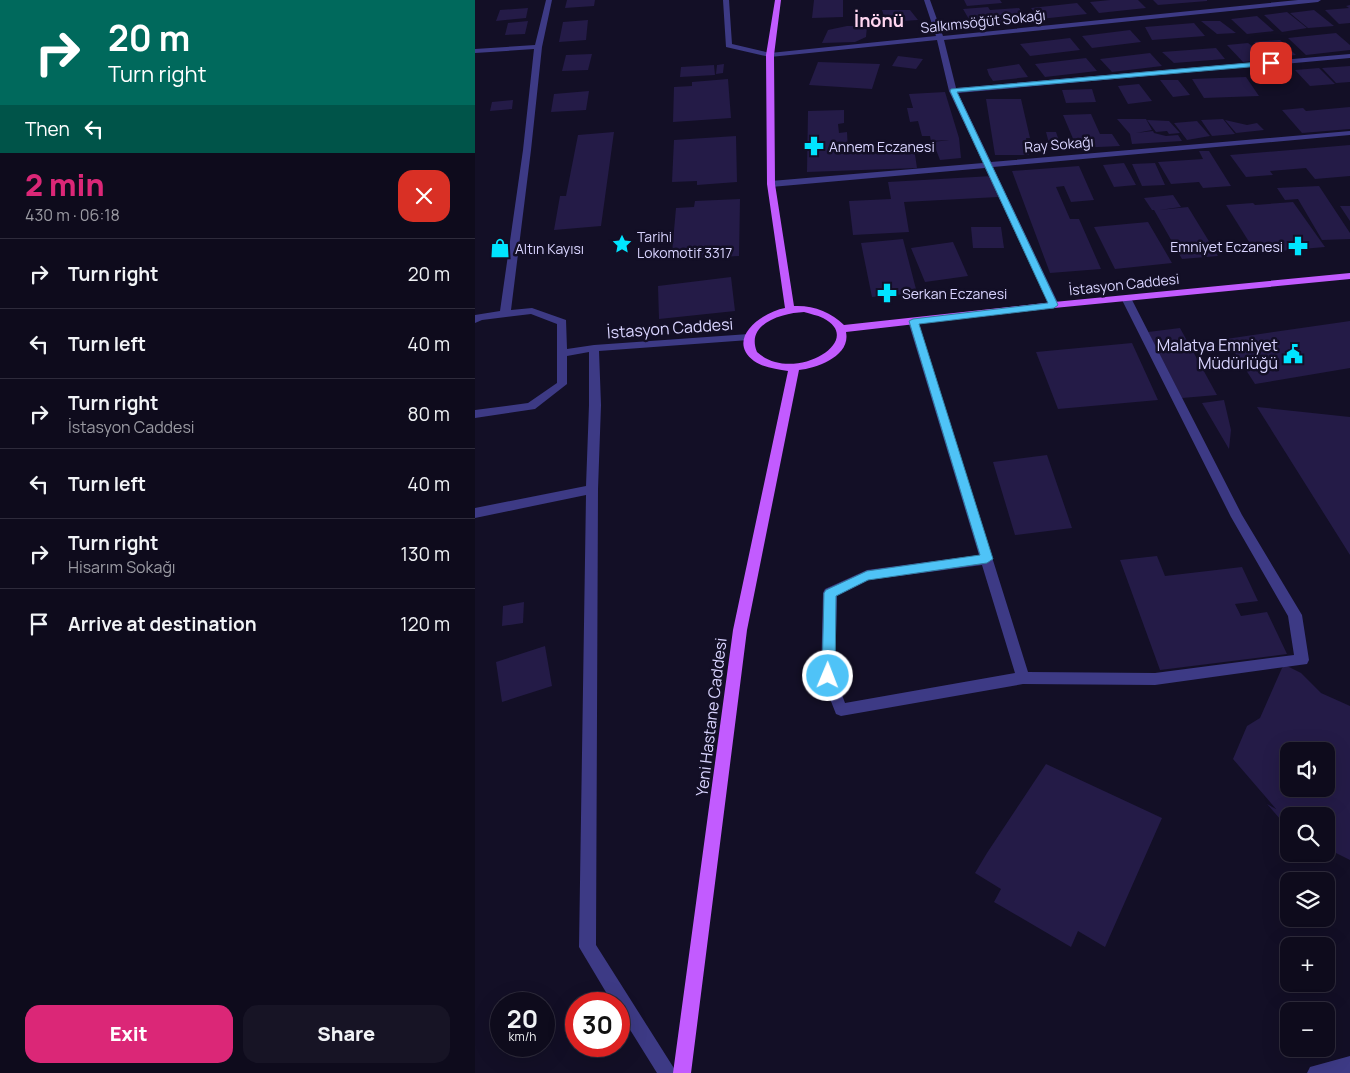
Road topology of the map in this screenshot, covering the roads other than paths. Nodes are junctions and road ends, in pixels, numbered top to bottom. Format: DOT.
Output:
graph roads {
  1 [pos="549,0"];
  2 [pos="726,0"];
  3 [pos="778,0"];
  4 [pos="927,0"];
  5 [pos="1318,0"];
  6 [pos="940,37"];
  7 [pos="538,47"];
  8 [pos="475,50"];
  9 [pos="770,55"];
  10 [pos="1350,56"];
  11 [pos="953,91"];
  12 [pos="1350,133"];
  13 [pos="988,164"];
  14 [pos="771,184"];
  15 [pos="1350,276"];
  16 [pos="1126,298"];
  17 [pos="1054,305"];
  18 [pos="790,310"];
  19 [pos="505,314"];
  20 [pos="475,320"];
  21 [pos="913,321"];
  22 [pos="840,329"];
  23 [pos="749,337"];
  24 [pos="594,348"];
  25 [pos="562,353"];
  26 [pos="794,368"];
  27 [pos="475,414"];
  28 [pos="592,489"];
  29 [pos="475,513"];
  30 [pos="987,559"];
  31 [pos="1023,678"];
  32 [pos="1350,1065"];
  33 [pos="668,1073"];
  34 [pos="682,1073"];
  35 [pos="1316,1073"];
  1 -- 7 [label="street"];
  2 -- 9 [label="street, Salkımsöğüt Sokağı"];
  3 -- 9 [label="main road"];
  4 -- 6 [label="street"];
  5 -- 6 [label="street, Salkımsöğüt Sokağı"];
  6 -- 9 [label="street, Salkımsöğüt Sokağı"];
  6 -- 11 [label="street"];
  7 -- 8 [label="street"];
  7 -- 19 [label="street"];
  9 -- 14 [label="main road"];
  10 -- 11 [label="street"];
  11 -- 13 [label="street"];
  12 -- 13 [label="street, Ray Sokağı"];
  13 -- 14 [label="street, Ray Sokağı"];
  13 -- 17 [label="street"];
  14 -- 18 [label="main road"];
  15 -- 16 [label="main road, İstasyon Caddesi"];
  16 -- 17 [label="main road, İstasyon Caddesi"];
  16 -- 31 [label="street"];
  17 -- 21 [label="main road, İstasyon Caddesi"];
  18 -- 22 [label="main road"];
  18 -- 23 [label="main road"];
  19 -- 20 [label="street"];
  19 -- 25 [label="street"];
  21 -- 22 [label="main road, İstasyon Caddesi"];
  21 -- 30 [label="street"];
  22 -- 26 [label="main road"];
  23 -- 24 [label="street, İstasyon Caddesi"];
  23 -- 26 [label="main road"];
  24 -- 25 [label="street, İstasyon Caddesi"];
  24 -- 28 [label="street"];
  25 -- 27 [label="street"];
  26 -- 34 [label="main road, Yeni Hastane Caddesi"];
  28 -- 29 [label="street"];
  28 -- 33 [label="street"];
  30 -- 31 [label="street"];
  30 -- 31 [label="street"];
  32 -- 35 [label="street"];
}
